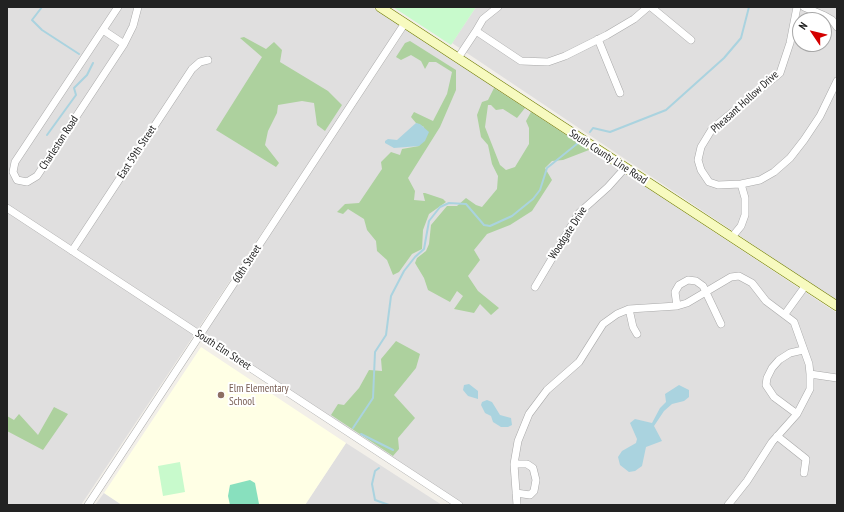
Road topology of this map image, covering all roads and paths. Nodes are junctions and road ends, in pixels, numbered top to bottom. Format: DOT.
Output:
graph roads {
  1 [pos="118,7"];
  2 [pos="138,7"];
  3 [pos="380,7"];
  4 [pos="498,7"];
  5 [pos="650,7"];
  6 [pos="797,7"];
  7 [pos="804,7"];
  8 [pos="406,24"];
  9 [pos="837,27"];
  10 [pos="103,30"];
  11 [pos="476,31"];
  12 [pos="598,39"];
  13 [pos="691,40"];
  14 [pos="124,44"];
  15 [pos="458,58"];
  16 [pos="208,60"];
  17 [pos="837,81"];
  18 [pos="620,93"];
  19 [pos="625,168"];
  20 [pos="742,184"];
  21 [pos="7,208"];
  22 [pos="732,237"];
  23 [pos="72,251"];
  24 [pos="806,285"];
  25 [pos="535,287"];
  26 [pos="705,292"];
  27 [pos="677,306"];
  28 [pos="837,306"];
  29 [pos="629,309"];
  30 [pos="785,314"];
  31 [pos="720,324"];
  32 [pos="637,334"];
  33 [pos="200,336"];
  34 [pos="803,350"];
  35 [pos="810,374"];
  36 [pos="837,378"];
  37 [pos="797,414"];
  38 [pos="777,436"];
  39 [pos="514,464"];
  40 [pos="804,473"];
  41 [pos="516,493"];
  42 [pos="88,505"];
  43 [pos="459,505"];
  44 [pos="517,505"];
  45 [pos="728,505"];
  1 -- 10 [label="street, Charleston Road"];
  2 -- 14 [label="street, Charleston Road"];
  3 -- 8 [label="main road, South County Line Road"];
  4 -- 11 [label="street"];
  5 -- 12 [label="street"];
  5 -- 13 [label="street"];
  6 -- 20 [label="street, Pheasant Hollow Drive"];
  7 -- 9 [label="street"];
  8 -- 15 [label="main road, South County Line Road"];
  8 -- 33 [label="street, 60th Street"];
  10 -- 14 [label="street"];
  10 -- 14 [label="street, Charleston Road"];
  11 -- 12 [label="street"];
  11 -- 15 [label="street"];
  12 -- 18 [label="street"];
  15 -- 19 [label="main road, South County Line Road"];
  16 -- 23 [label="street, East 59th Street"];
  17 -- 20 [label="street, Pheasant Hollow Drive"];
  19 -- 22 [label="main road, South County Line Road"];
  19 -- 25 [label="street, Woodgate Drive"];
  20 -- 22 [label="street"];
  21 -- 23 [label="street, South Elm Street"];
  22 -- 24 [label="main road, South County Line Road"];
  23 -- 33 [label="street, South Elm Street"];
  24 -- 28 [label="main road, South County Line Road"];
  24 -- 30 [label="street"];
  26 -- 27 [label="street"];
  26 -- 27 [label="street"];
  26 -- 30 [label="street"];
  26 -- 31 [label="street"];
  27 -- 29 [label="street"];
  29 -- 32 [label="street"];
  29 -- 39 [label="street"];
  30 -- 34 [label="street"];
  33 -- 42 [label="street, 60th Street"];
  33 -- 43 [label="street, South Elm Street"];
  34 -- 35 [label="street"];
  34 -- 37 [label="street"];
  35 -- 36 [label="street"];
  35 -- 37 [label="street"];
  37 -- 38 [label="street"];
  38 -- 40 [label="street"];
  38 -- 45 [label="street"];
  39 -- 41 [label="street"];
  39 -- 41 [label="street"];
  41 -- 44 [label="street"];
}
